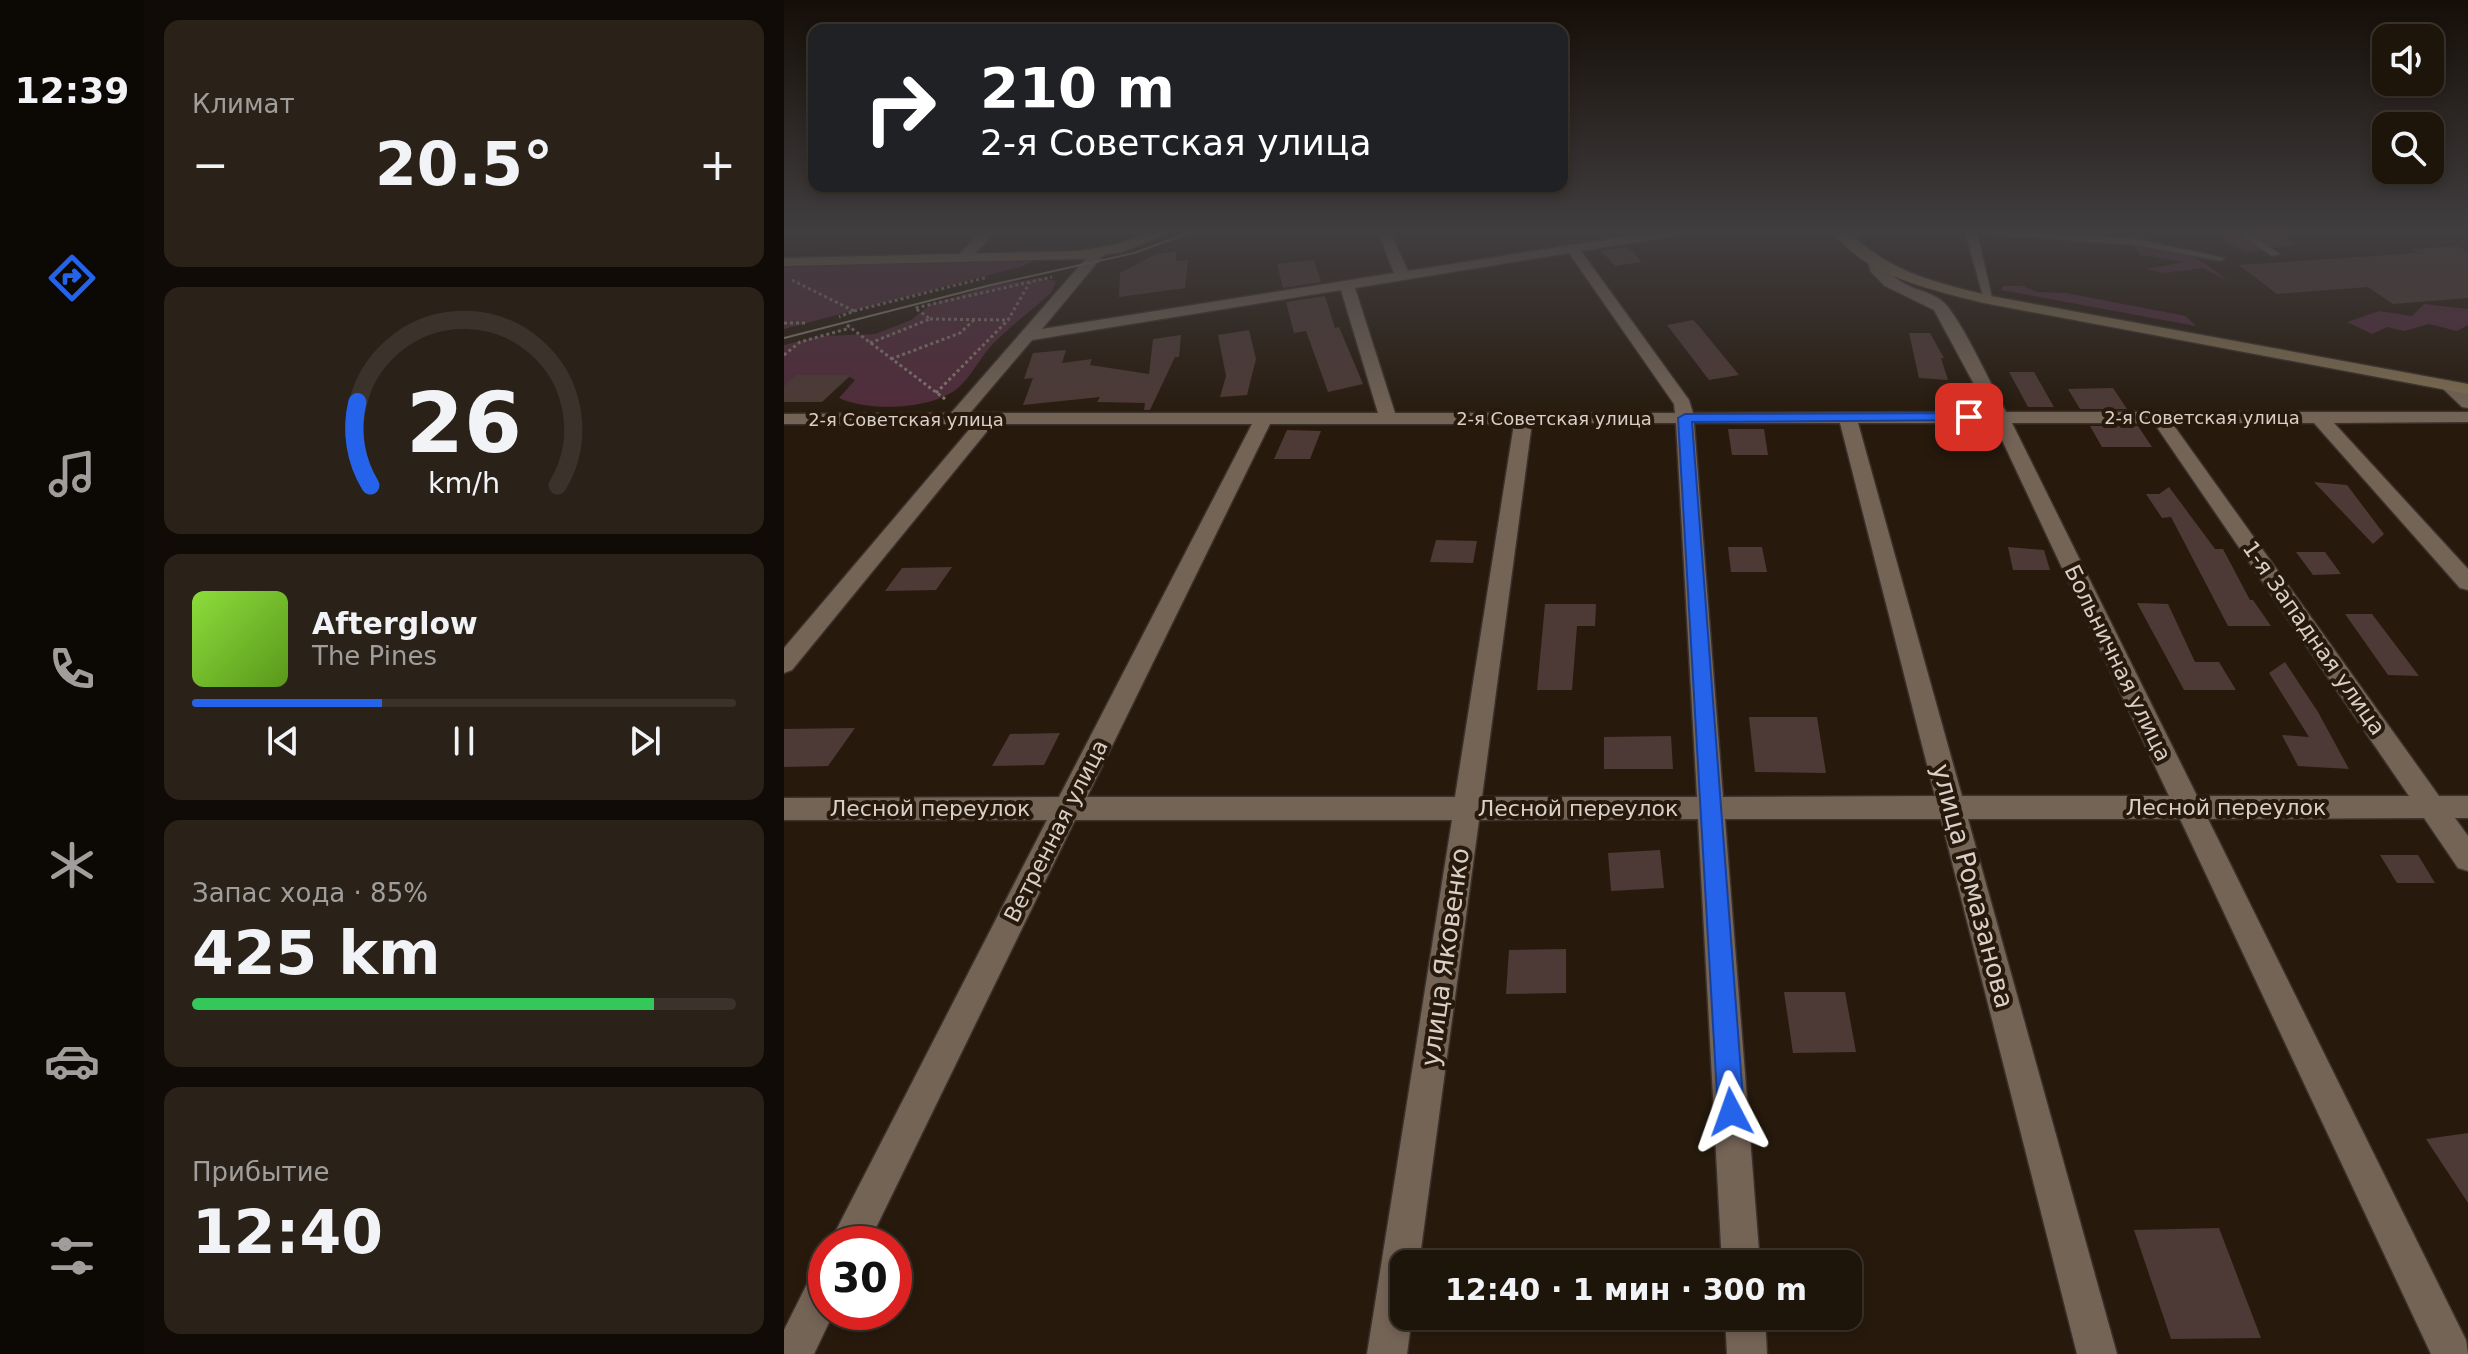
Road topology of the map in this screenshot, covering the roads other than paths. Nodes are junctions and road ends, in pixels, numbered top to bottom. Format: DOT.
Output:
graph roads {
  1 [pos="1062,295"];
  2 [pos="1283,295"];
  3 [pos="1350,295"];
  4 [pos="1606,295"];
  5 [pos="1915,295"];
  6 [pos="1971,295"];
  7 [pos="1988,295"];
  8 [pos="1989,300"];
  9 [pos="1027,336"];
  10 [pos="2449,386"];
  11 [pos="2468,389"];
  12 [pos="2468,403"];
  13 [pos="959,416"];
  14 [pos="2000,417"];
  15 [pos="2159,417"];
  16 [pos="2319,417"];
  17 [pos="2468,417"];
  18 [pos="1388,418"];
  19 [pos="1524,418"];
  20 [pos="1685,418"];
  21 [pos="1848,418"];
  22 [pos="784,419"];
  23 [pos="988,419"];
  24 [pos="1263,419"];
  25 [pos="2468,583"];
  26 [pos="784,664"];
  27 [pos="1711,807"];
  28 [pos="1952,807"];
  29 [pos="2188,807"];
  30 [pos="2431,807"];
  31 [pos="2468,807"];
  32 [pos="1067,808"];
  33 [pos="1467,808"];
  34 [pos="784,809"];
  35 [pos="2468,859"];
  36 [pos="857,1226"];
  37 [pos="1740,1250"];
  38 [pos="808,1324"];
  39 [pos="1746,1330"];
  40 [pos="793,1354"];
  41 [pos="1387,1354"];
  42 [pos="1747,1354"];
  43 [pos="2097,1354"];
  44 [pos="2452,1354"];
  1 -- 9 [label="street"];
  2 -- 9 [label="street"];
  3 -- 18 [label="street"];
  4 -- 20 [label="street"];
  5 -- 14 [label="street, Больничная улица"];
  6 -- 8 [label="main road"];
  7 -- 8 [label="lane"];
  8 -- 10 [label="main road"];
  9 -- 13 [label="street"];
  10 -- 11 [label="main road"];
  10 -- 12 [label="street"];
  13 -- 22 [label="street, 2-я Советская улица"];
  13 -- 23 [label="street, 2-я Советская улица"];
  14 -- 15 [label="street, 2-я Советская улица"];
  14 -- 21 [label="street, 2-я Советская улица"];
  14 -- 29 [label="street, Больничная улица"];
  15 -- 16 [label="street, 2-я Советская улица"];
  15 -- 30 [label="street, 1-я Западная улица"];
  16 -- 17 [label="street, 2-я Советская улица"];
  16 -- 25 [label="street"];
  18 -- 19 [label="street, 2-я Советская улица"];
  18 -- 24 [label="street, 2-я Советская улица"];
  19 -- 20 [label="street, 2-я Советская улица"];
  19 -- 33 [label="street, улица Яковенко"];
  20 -- 21 [label="street, 2-я Советская улица"];
  20 -- 27 [label="street"];
  21 -- 28 [label="street, улица Ромазанова"];
  23 -- 24 [label="street, 2-я Советская улица"];
  23 -- 26 [label="street"];
  24 -- 32 [label="street, Ветренная улица"];
  27 -- 28 [label="street, Лесной переулок"];
  27 -- 33 [label="street, Лесной переулок"];
  27 -- 37 [label="street"];
  28 -- 29 [label="street, Лесной переулок"];
  28 -- 43 [label="street, улица Ромазанова"];
  29 -- 30 [label="street, Лесной переулок"];
  29 -- 44 [label="street, Больничная улица"];
  30 -- 31 [label="street, Лесной переулок"];
  30 -- 35 [label="street, 1-я Западная улица"];
  32 -- 33 [label="street, Лесной переулок"];
  32 -- 34 [label="street, Лесной переулок"];
  32 -- 36 [label="street, Ветренная улица"];
  33 -- 41 [label="street, улица Яковенко"];
  38 -- 40 [label="street"];
  39 -- 42 [label="street"];
}
